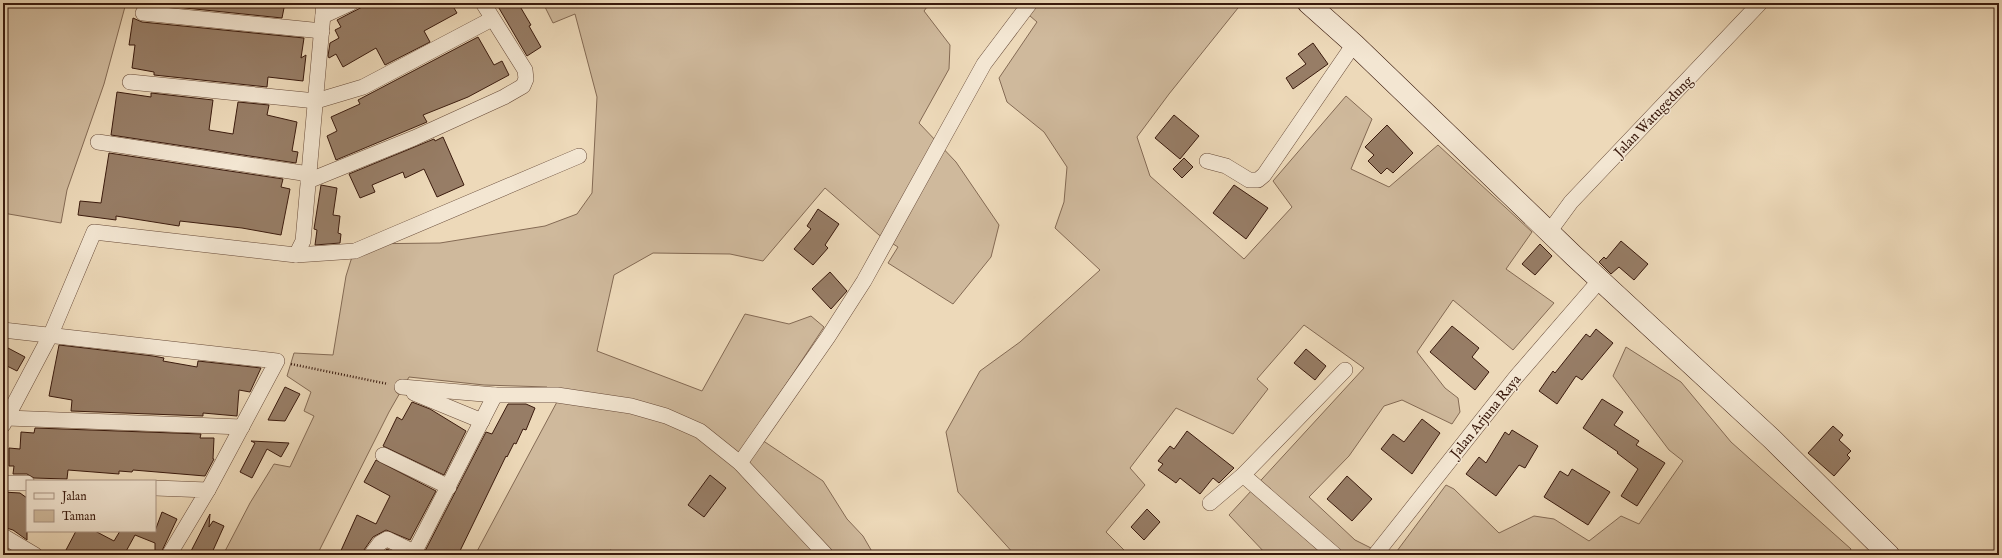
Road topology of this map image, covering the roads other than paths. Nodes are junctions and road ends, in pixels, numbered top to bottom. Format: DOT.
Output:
graph roads {
  1 [pos="351,3"];
  2 [pos="483,3"];
  3 [pos="1030,3"];
  4 [pos="1308,3"];
  5 [pos="1760,3"];
  6 [pos="143,13"];
  7 [pos="323,17"];
  8 [pos="492,19"];
  9 [pos="1354,44"];
  10 [pos="130,82"];
  11 [pos="316,101"];
  12 [pos="98,142"];
  13 [pos="579,156"];
  14 [pos="1207,161"];
  15 [pos="308,177"];
  16 [pos="1549,232"];
  17 [pos="296,255"];
  18 [pos="1600,280"];
  19 [pos="3,330"];
  20 [pos="51,334"];
  21 [pos="1345,370"];
  22 [pos="495,395"];
  23 [pos="482,421"];
  24 [pos="5,422"];
  25 [pos="242,427"];
  26 [pos="383,455"];
  27 [pos="740,463"];
  28 [pos="1243,475"];
  29 [pos="3,483"];
  30 [pos="26,483"];
  31 [pos="449,487"];
  32 [pos="156,488"];
  33 [pos="208,490"];
  34 [pos="1210,503"];
  35 [pos="3,536"];
  36 [pos="414,554"];
  37 [pos="35,555"];
  38 [pos="169,555"];
  39 [pos="371,555"];
  40 [pos="826,555"];
  41 [pos="1334,555"];
  42 [pos="1375,555"];
  43 [pos="1888,555"];
  1 -- 7 [label="street"];
  2 -- 8 [label="street"];
  3 -- 27 [label="street"];
  4 -- 9 [label="street"];
  5 -- 16 [label="street, Jalan Watugedung"];
  6 -- 7 [label="street"];
  7 -- 11 [label="street"];
  8 -- 11 [label="street"];
  8 -- 15 [label="street"];
  9 -- 14 [label="street"];
  9 -- 16 [label="street"];
  10 -- 11 [label="street"];
  11 -- 15 [label="street"];
  12 -- 15 [label="street"];
  13 -- 17 [label="street"];
  15 -- 17 [label="street"];
  16 -- 18 [label="street"];
  17 -- 20 [label="street"];
  18 -- 42 [label="street, Jalan Arjuna Raya"];
  18 -- 43 [label="street"];
  19 -- 20 [label="street"];
  20 -- 24 [label="street"];
  20 -- 25 [label="street"];
  21 -- 28 [label="street"];
  22 -- 23 [label="street"];
  22 -- 23 [label="street"];
  22 -- 27 [label="street"];
  23 -- 31 [label="street"];
  24 -- 25 [label="street"];
  25 -- 33 [label="street"];
  26 -- 31 [label="street"];
  27 -- 40 [label="street"];
  28 -- 34 [label="street"];
  28 -- 41 [label="street"];
  29 -- 30 [label="street"];
  31 -- 36 [label="street"];
  32 -- 33 [label="street"];
  33 -- 38 [label="street"];
  35 -- 37 [label="street"];
  36 -- 39 [label="street"];
}
